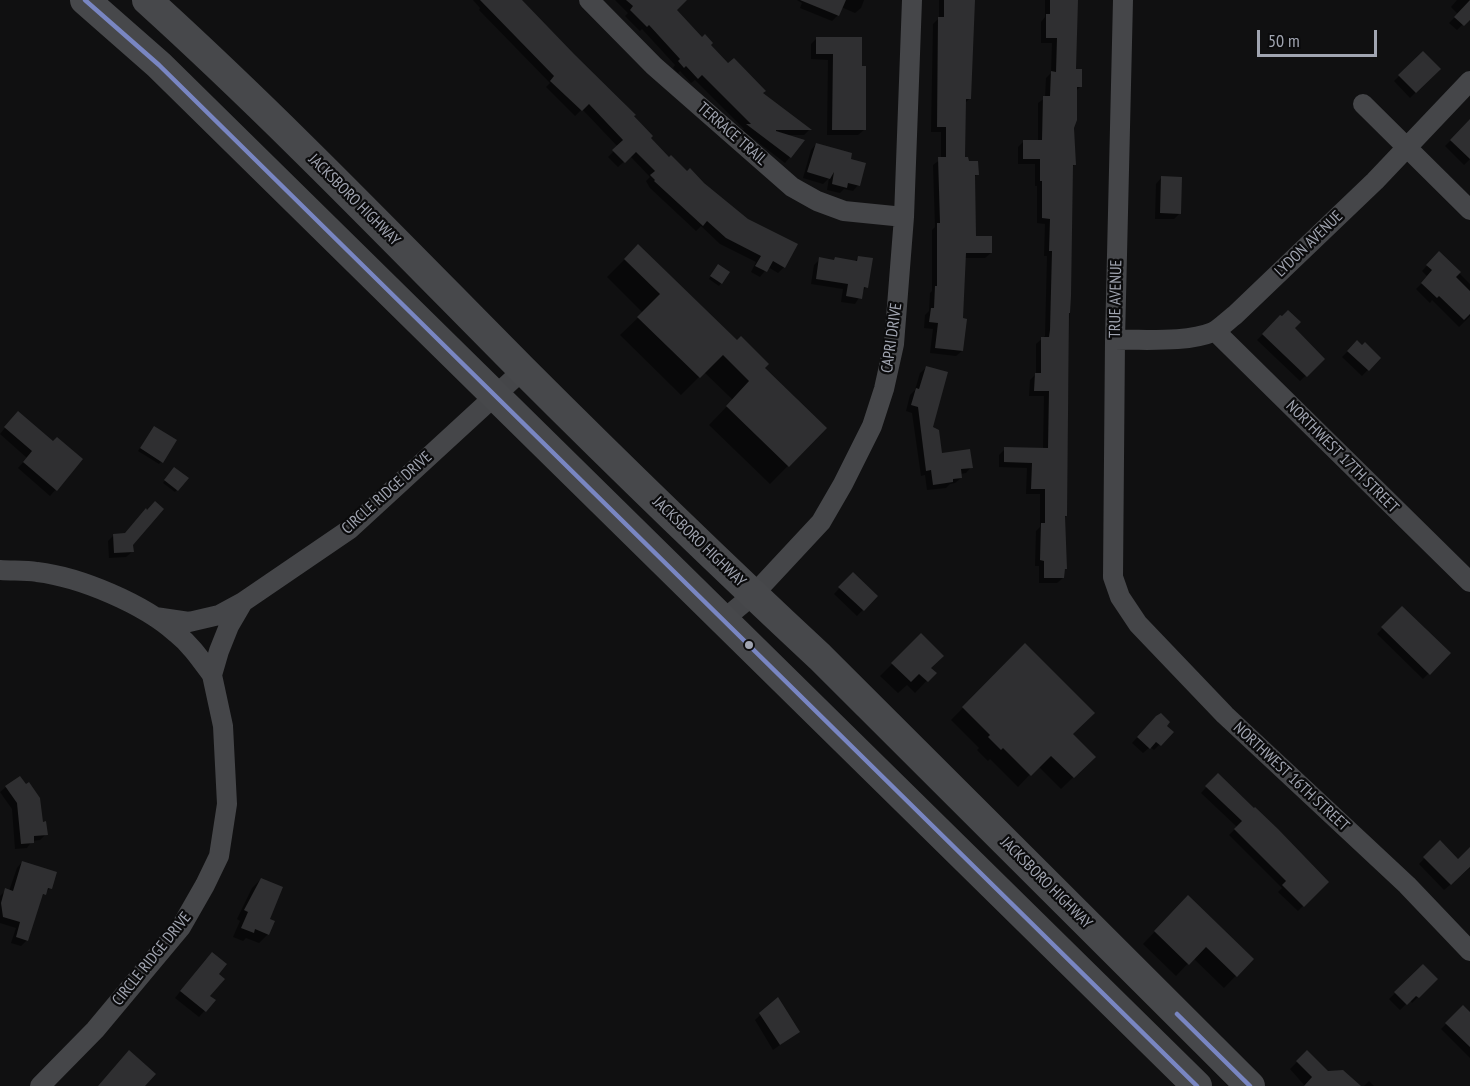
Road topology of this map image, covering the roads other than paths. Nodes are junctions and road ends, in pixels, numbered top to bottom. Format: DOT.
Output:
graph roads {
  1 [pos="85,0"];
  2 [pos="147,0"];
  3 [pos="589,0"];
  4 [pos="912,0"];
  5 [pos="1123,0"];
  6 [pos="1470,81"];
  7 [pos="1363,104"];
  8 [pos="1407,147"];
  9 [pos="1470,210"];
  10 [pos="904,217"];
  11 [pos="1215,331"];
  12 [pos="1115,340"];
  13 [pos="523,370"];
  14 [pos="494,396"];
  15 [pos="0,570"];
  16 [pos="1470,582"];
  17 [pos="753,595"];
  18 [pos="1120,597"];
  19 [pos="243,602"];
  20 [pos="155,617"];
  21 [pos="723,620"];
  22 [pos="212,675"];
  23 [pos="1470,951"];
  24 [pos="1239,1082"];
  25 [pos="40,1086"];
  26 [pos="1197,1086"];
  1 -- 14 [label="main road"];
  2 -- 13 [label="main road, JACKSBORO HIGHWAY"];
  3 -- 10 [label="street, TERRACE TRAIL"];
  4 -- 10 [label="street, CAPRI DRIVE"];
  5 -- 12 [label="street, TRUE AVENUE"];
  6 -- 8 [label="street, LYDON AVENUE"];
  7 -- 8 [label="street"];
  8 -- 9 [label="street"];
  8 -- 11 [label="street, LYDON AVENUE"];
  10 -- 17 [label="street, CAPRI DRIVE"];
  11 -- 12 [label="street, LYDON AVENUE"];
  11 -- 16 [label="street, NORTHWEST 17TH STREET"];
  12 -- 18 [label="street, TRUE AVENUE"];
  13 -- 14 [label="street, CIRCLE RIDGE DRIVE"];
  13 -- 17 [label="main road, JACKSBORO HIGHWAY"];
  14 -- 19 [label="street, CIRCLE RIDGE DRIVE"];
  14 -- 21 [label="main road"];
  15 -- 20 [label="street"];
  17 -- 21 [label="street, CAPRI DRIVE"];
  17 -- 24 [label="main road, JACKSBORO HIGHWAY"];
  18 -- 23 [label="street, NORTHWEST 16TH STREET"];
  19 -- 20 [label="street, CIRCLE RIDGE DRIVE"];
  19 -- 22 [label="street, CIRCLE RIDGE DRIVE"];
  20 -- 22 [label="street"];
  21 -- 26 [label="main road"];
  22 -- 25 [label="street, CIRCLE RIDGE DRIVE"];
}
